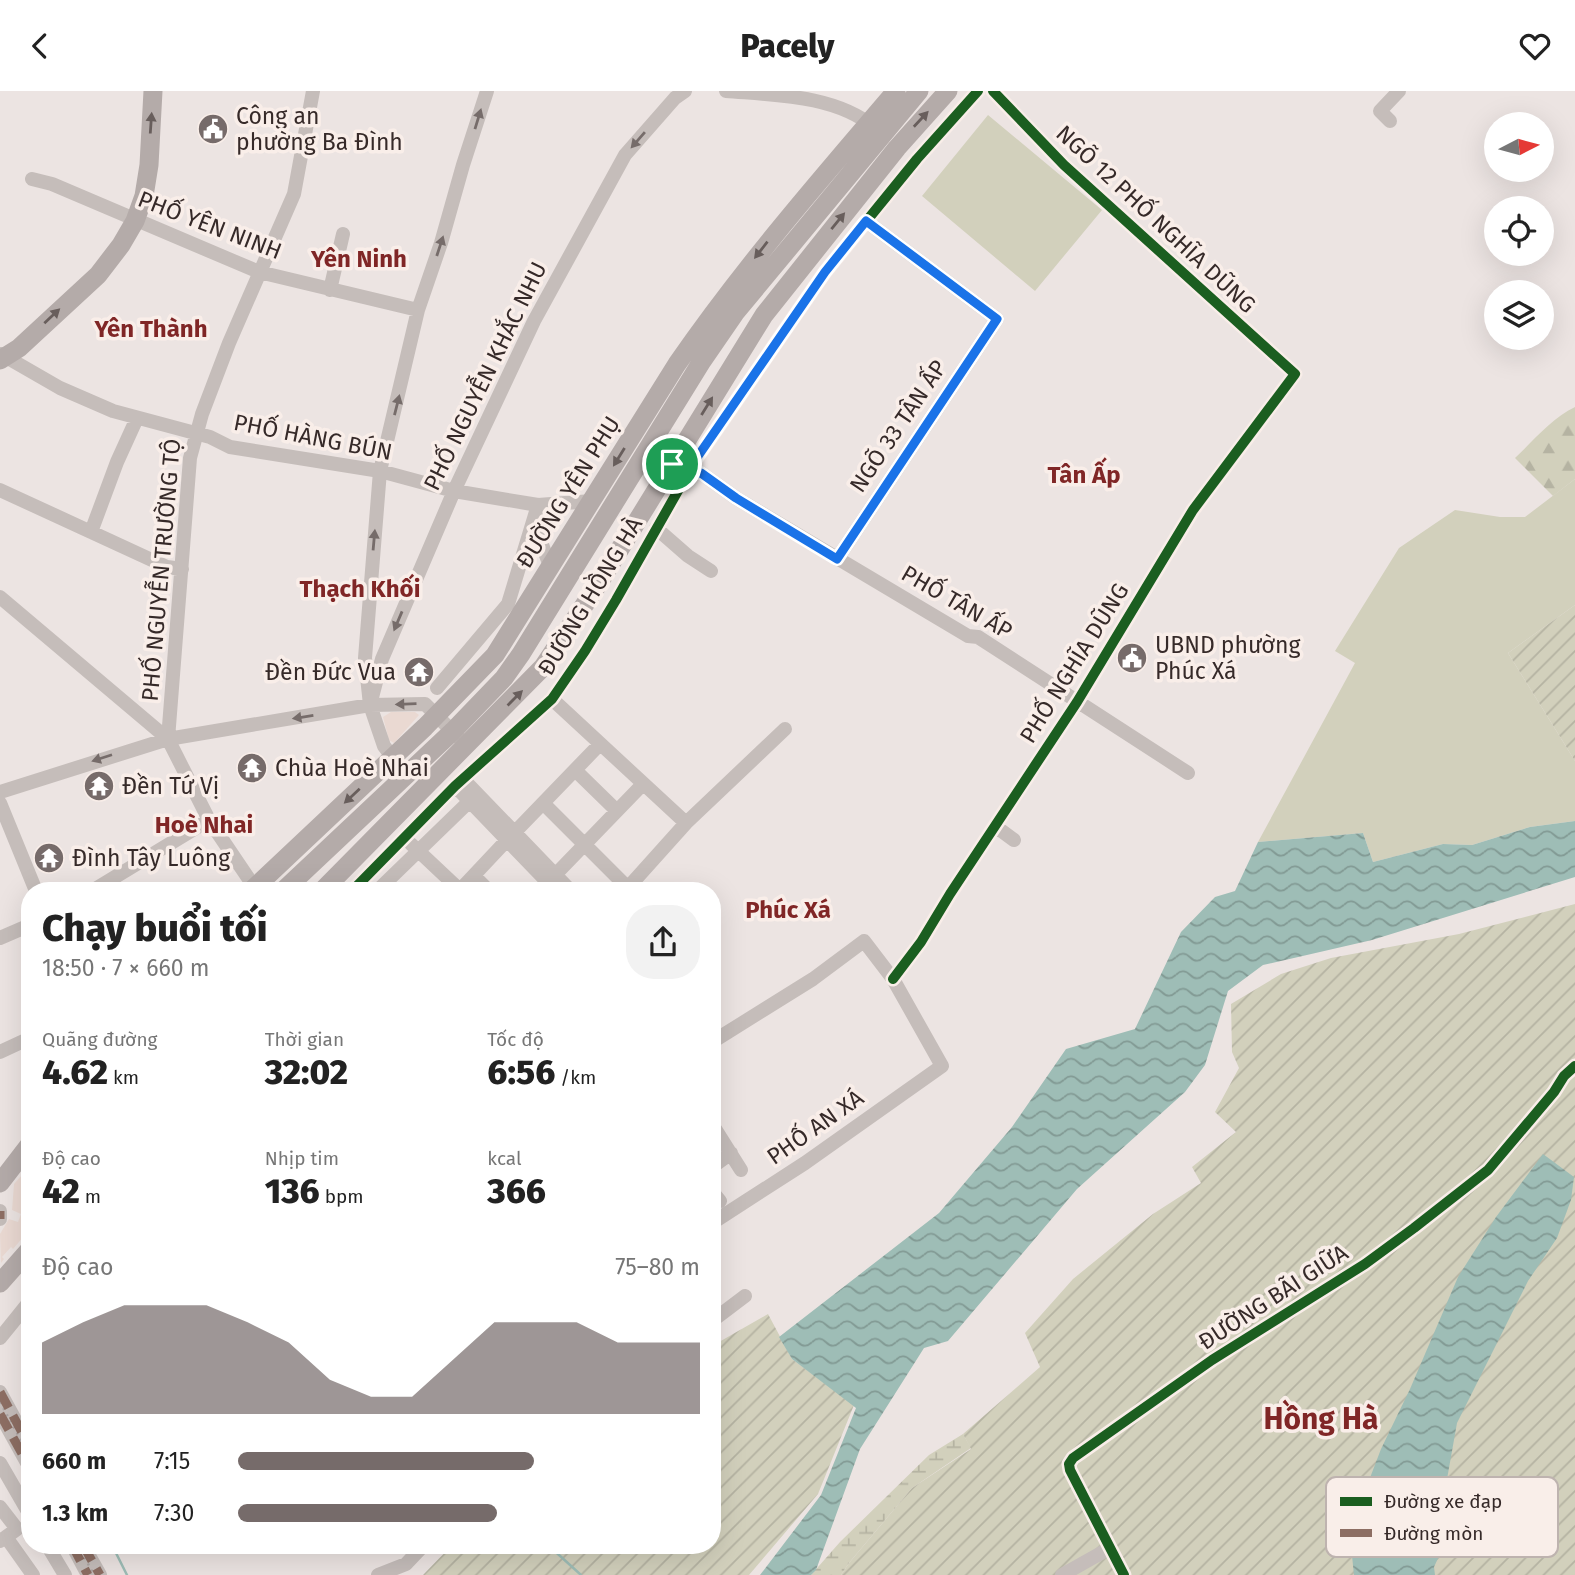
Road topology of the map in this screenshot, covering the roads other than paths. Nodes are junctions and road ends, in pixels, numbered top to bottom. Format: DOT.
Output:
graph roads {
  1 [pos="153,91"];
  2 [pos="313,91"];
  3 [pos="487,91"];
  4 [pos="685,91"];
  5 [pos="726,91"];
  6 [pos="896,91"];
  7 [pos="919,91"];
  8 [pos="947,91"];
  9 [pos="978,91"];
  10 [pos="993,91"];
  11 [pos="1399,91"];
  12 [pos="1385,116"];
  13 [pos="875,128"];
  14 [pos="897,148"];
  15 [pos="32,179"];
  16 [pos="135,221"];
  17 [pos="866,221"];
  18 [pos="343,234"];
  19 [pos="259,272"];
  20 [pos="330,290"];
  21 [pos="418,310"];
  22 [pos="2,356"];
  23 [pos="1295,374"];
  24 [pos="137,418"];
  25 [pos="196,433"];
  26 [pos="688,463"];
  27 [pos="380,471"];
  28 [pos="0,490"];
  29 [pos="454,491"];
  30 [pos="592,501"];
  31 [pos="538,505"];
  32 [pos="656,529"];
  33 [pos="91,532"];
  34 [pos="837,559"];
  35 [pos="550,566"];
  36 [pos="182,569"];
  37 [pos="711,571"];
  38 [pos="0,597"];
  39 [pos="365,658"];
  40 [pos="382,659"];
  41 [pos="437,688"];
  42 [pos="552,699"];
  43 [pos="1077,702"];
  44 [pos="370,705"];
  45 [pos="437,715"];
  46 [pos="785,729"];
  47 [pos="168,739"];
  48 [pos="460,739"];
  49 [pos="600,744"];
  50 [pos="393,758"];
  51 [pos="575,770"];
  52 [pos="1188,773"];
  53 [pos="460,783"];
  54 [pos="643,784"];
  55 [pos="0,793"];
  56 [pos="474,797"];
  57 [pos="0,803"];
  58 [pos="543,803"];
  59 [pos="616,810"];
  60 [pos="209,820"];
  61 [pos="686,823"];
  62 [pos="995,827"];
  63 [pos="510,836"];
  64 [pos="405,837"];
  65 [pos="1014,840"];
  66 [pos="585,844"];
  67 [pos="418,851"];
  68 [pos="374,869"];
  69 [pos="555,875"];
  70 [pos="474,876"];
  71 [pos="32,882"];
  72 [pos="107,882"];
  73 [pos="249,882"];
  74 [pos="260,882"];
  75 [pos="293,882"];
  76 [pos="331,882"];
  77 [pos="361,882"];
  78 [pos="382,882"];
  79 [pos="391,882"];
  80 [pos="452,882"];
  81 [pos="468,882"];
  82 [pos="480,882"];
  83 [pos="548,882"];
  84 [pos="562,882"];
  85 [pos="620,882"];
  86 [pos="632,882"];
  87 [pos="21,929"];
  88 [pos="0,938"];
  89 [pos="893,979"];
  90 [pos="721,1036"];
  91 [pos="21,1042"];
  92 [pos="0,1052"];
  93 [pos="1575,1066"];
  94 [pos="721,1138"];
  95 [pos="731,1153"];
  96 [pos="21,1154"];
  97 [pos="721,1160"];
  98 [pos="741,1170"];
  99 [pos="2,1172"];
  100 [pos="0,1211"];
  101 [pos="721,1217"];
  102 [pos="0,1219"];
  103 [pos="21,1259"];
  104 [pos="0,1283"];
  105 [pos="745,1296"];
  106 [pos="21,1312"];
  107 [pos="721,1314"];
  108 [pos="0,1338"];
  109 [pos="0,1392"];
  110 [pos="0,1414"];
  111 [pos="21,1430"];
  112 [pos="21,1452"];
  113 [pos="0,1463"];
  114 [pos="21,1499"];
  115 [pos="0,1508"];
  116 [pos="3,1539"];
  117 [pos="1110,1548"];
  118 [pos="52,1554"];
  119 [pos="77,1554"];
  120 [pos="88,1554"];
  121 [pos="415,1554"];
  122 [pos="33,1575"];
  123 [pos="65,1575"];
  124 [pos="88,1575"];
  125 [pos="100,1575"];
  126 [pos="378,1575"];
  127 [pos="1062,1575"];
  128 [pos="1124,1575"];
  16 -- 1 [label="main road, one-way"];
  2 -- 19 [label="street, PHỐ NGUYỄN TRƯỜNG TỘ"];
  21 -- 3 [label="street, one-way"];
  4 -- 29 [label="street, PHỐ NGUYỄN KHẮC NHU, one-way"];
  5 -- 13 [label="street"];
  6 -- 13 [label="main road, ĐƯỜNG YÊN PHỤ"];
  7 -- 13 [label="main road, ĐƯỜNG YÊN PHỤ"];
  14 -- 8 [label="main road, ĐƯỜNG YÊN PHỤ, one-way"];
  9 -- 17 [label="street, ĐƯỜNG HỒNG HÀ"];
  10 -- 23 [label="street, NGÕ 12 PHỐ NGHĨA DŨNG"];
  11 -- 12 [label="street"];
  13 -- 14 [label="street"];
  13 -- 30 [label="main road, ĐƯỜNG YÊN PHỤ, one-way"];
  13 -- 48 [label="main road, ĐƯỜNG YÊN PHỤ"];
  26 -- 14 [label="main road, ĐƯỜNG YÊN PHỤ, one-way"];
  15 -- 16 [label="street, PHỐ YÊN NINH"];
  16 -- 19 [label="street, PHỐ YÊN NINH"];
  22 -- 16 [label="main road, one-way"];
  17 -- 26 [label="street, ĐƯỜNG HỒNG HÀ"];
  17 -- 34 [label="street, NGÕ 33 TÂN ẤP"];
  18 -- 20 [label="street"];
  19 -- 20 [label="street, PHỐ YÊN NINH"];
  19 -- 25 [label="street, PHỐ NGUYỄN TRƯỜNG TỘ"];
  20 -- 21 [label="street, PHỐ YÊN NINH"];
  27 -- 21 [label="street, one-way"];
  22 -- 24 [label="street, PHỐ HÀNG BÚN"];
  23 -- 43 [label="street, PHỐ NGHĨA DŨNG"];
  24 -- 25 [label="street, PHỐ HÀNG BÚN"];
  24 -- 33 [label="street"];
  25 -- 27 [label="street, PHỐ HÀNG BÚN"];
  25 -- 36 [label="street, PHỐ NGUYỄN TRƯỜNG TỘ"];
  26 -- 32 [label="street, ĐƯỜNG HỒNG HÀ"];
  26 -- 34 [label="street, PHỐ TÂN ẤP"];
  48 -- 26 [label="main road, ĐƯỜNG YÊN PHỤ, one-way"];
  27 -- 29 [label="street, PHỐ HÀNG BÚN"];
  39 -- 27 [label="street, one-way"];
  28 -- 33 [label="street"];
  29 -- 31 [label="street, PHỐ HÀNG BÚN"];
  29 -- 40 [label="street, PHỐ NGUYỄN KHẮC NHU, one-way"];
  30 -- 31 [label="street, PHỐ HÀNG BÚN"];
  30 -- 35 [label="main road, ĐƯỜNG YÊN PHỤ"];
  31 -- 35 [label="street"];
  31 -- 41 [label="street"];
  32 -- 37 [label="street"];
  32 -- 42 [label="street, ĐƯỜNG HỒNG HÀ"];
  33 -- 36 [label="street"];
  34 -- 43 [label="street, PHỐ TÂN ẤP"];
  35 -- 45 [label="main road, ĐƯỜNG YÊN PHỤ"];
  36 -- 47 [label="street, PHỐ NGUYỄN TRƯỜNG TỘ"];
  38 -- 47 [label="street"];
  39 -- 40 [label="street"];
  39 -- 44 [label="street"];
  40 -- 44 [label="street, PHỐ NGUYỄN KHẮC NHU"];
  42 -- 49 [label="street"];
  42 -- 53 [label="street, ĐƯỜNG HỒNG HÀ"];
  43 -- 52 [label="street, PHỐ TÂN ẤP"];
  43 -- 62 [label="street, PHỐ NGHĨA DŨNG"];
  45 -- 44 [label="street, one-way"];
  44 -- 47 [label="street, one-way"];
  44 -- 50 [label="street"];
  45 -- 48 [label="street"];
  45 -- 50 [label="main road, ĐƯỜNG YÊN PHỤ"];
  46 -- 61 [label="street"];
  47 -- 55 [label="street, one-way"];
  47 -- 60 [label="street"];
  48 -- 75 [label="main road, ĐƯỜNG YÊN PHỤ"];
  48 -- 76 [label="main road, ĐƯỜNG YÊN PHỤ"];
  49 -- 51 [label="street"];
  49 -- 54 [label="street"];
  50 -- 74 [label="main road, ĐƯỜNG YÊN PHỤ, one-way"];
  51 -- 58 [label="street"];
  51 -- 59 [label="street"];
  53 -- 56 [label="street"];
  53 -- 64 [label="street, ĐƯỜNG HỒNG HÀ"];
  54 -- 59 [label="street"];
  54 -- 61 [label="street"];
  56 -- 63 [label="street"];
  56 -- 67 [label="street"];
  57 -- 71 [label="street"];
  58 -- 63 [label="street"];
  58 -- 66 [label="street"];
  59 -- 66 [label="street"];
  60 -- 72 [label="street"];
  60 -- 73 [label="street"];
  61 -- 86 [label="street"];
  62 -- 65 [label="street"];
  62 -- 89 [label="street, PHỐ NGHĨA DŨNG"];
  63 -- 69 [label="street"];
  63 -- 70 [label="street"];
  63 -- 83 [label="street"];
  64 -- 67 [label="street"];
  64 -- 68 [label="street, ĐƯỜNG HỒNG HÀ"];
  66 -- 69 [label="street"];
  66 -- 85 [label="street"];
  67 -- 79 [label="street"];
  67 -- 80 [label="street"];
  68 -- 77 [label="street, ĐƯỜNG HỒNG HÀ"];
  68 -- 78 [label="street"];
  69 -- 84 [label="street"];
  70 -- 81 [label="street"];
  70 -- 82 [label="street"];
  87 -- 88 [label="street"];
  89 -- 90 [label="street"];
  89 -- 101 [label="street, PHỐ AN XÁ"];
  91 -- 92 [label="street"];
  93 -- 117 [label="street, ĐƯỜNG BÃI GIỮA"];
  94 -- 95 [label="street"];
  95 -- 97 [label="street"];
  95 -- 98 [label="street"];
  96 -- 99 [label="main road"];
  100 -- 102 [label="street"];
  103 -- 104 [label="main road"];
  105 -- 107 [label="street"];
  106 -- 108 [label="street"];
  109 -- 111 [label="street"];
  110 -- 112 [label="street"];
  113 -- 114 [label="street"];
  115 -- 116 [label="street"];
  116 -- 122 [label="street"];
  117 -- 127 [label="street"];
  117 -- 128 [label="street, ĐƯỜNG BÃI GIỮA"];
  118 -- 123 [label="street"];
  119 -- 124 [label="street"];
  120 -- 125 [label="street"];
  121 -- 126 [label="street"];
}
